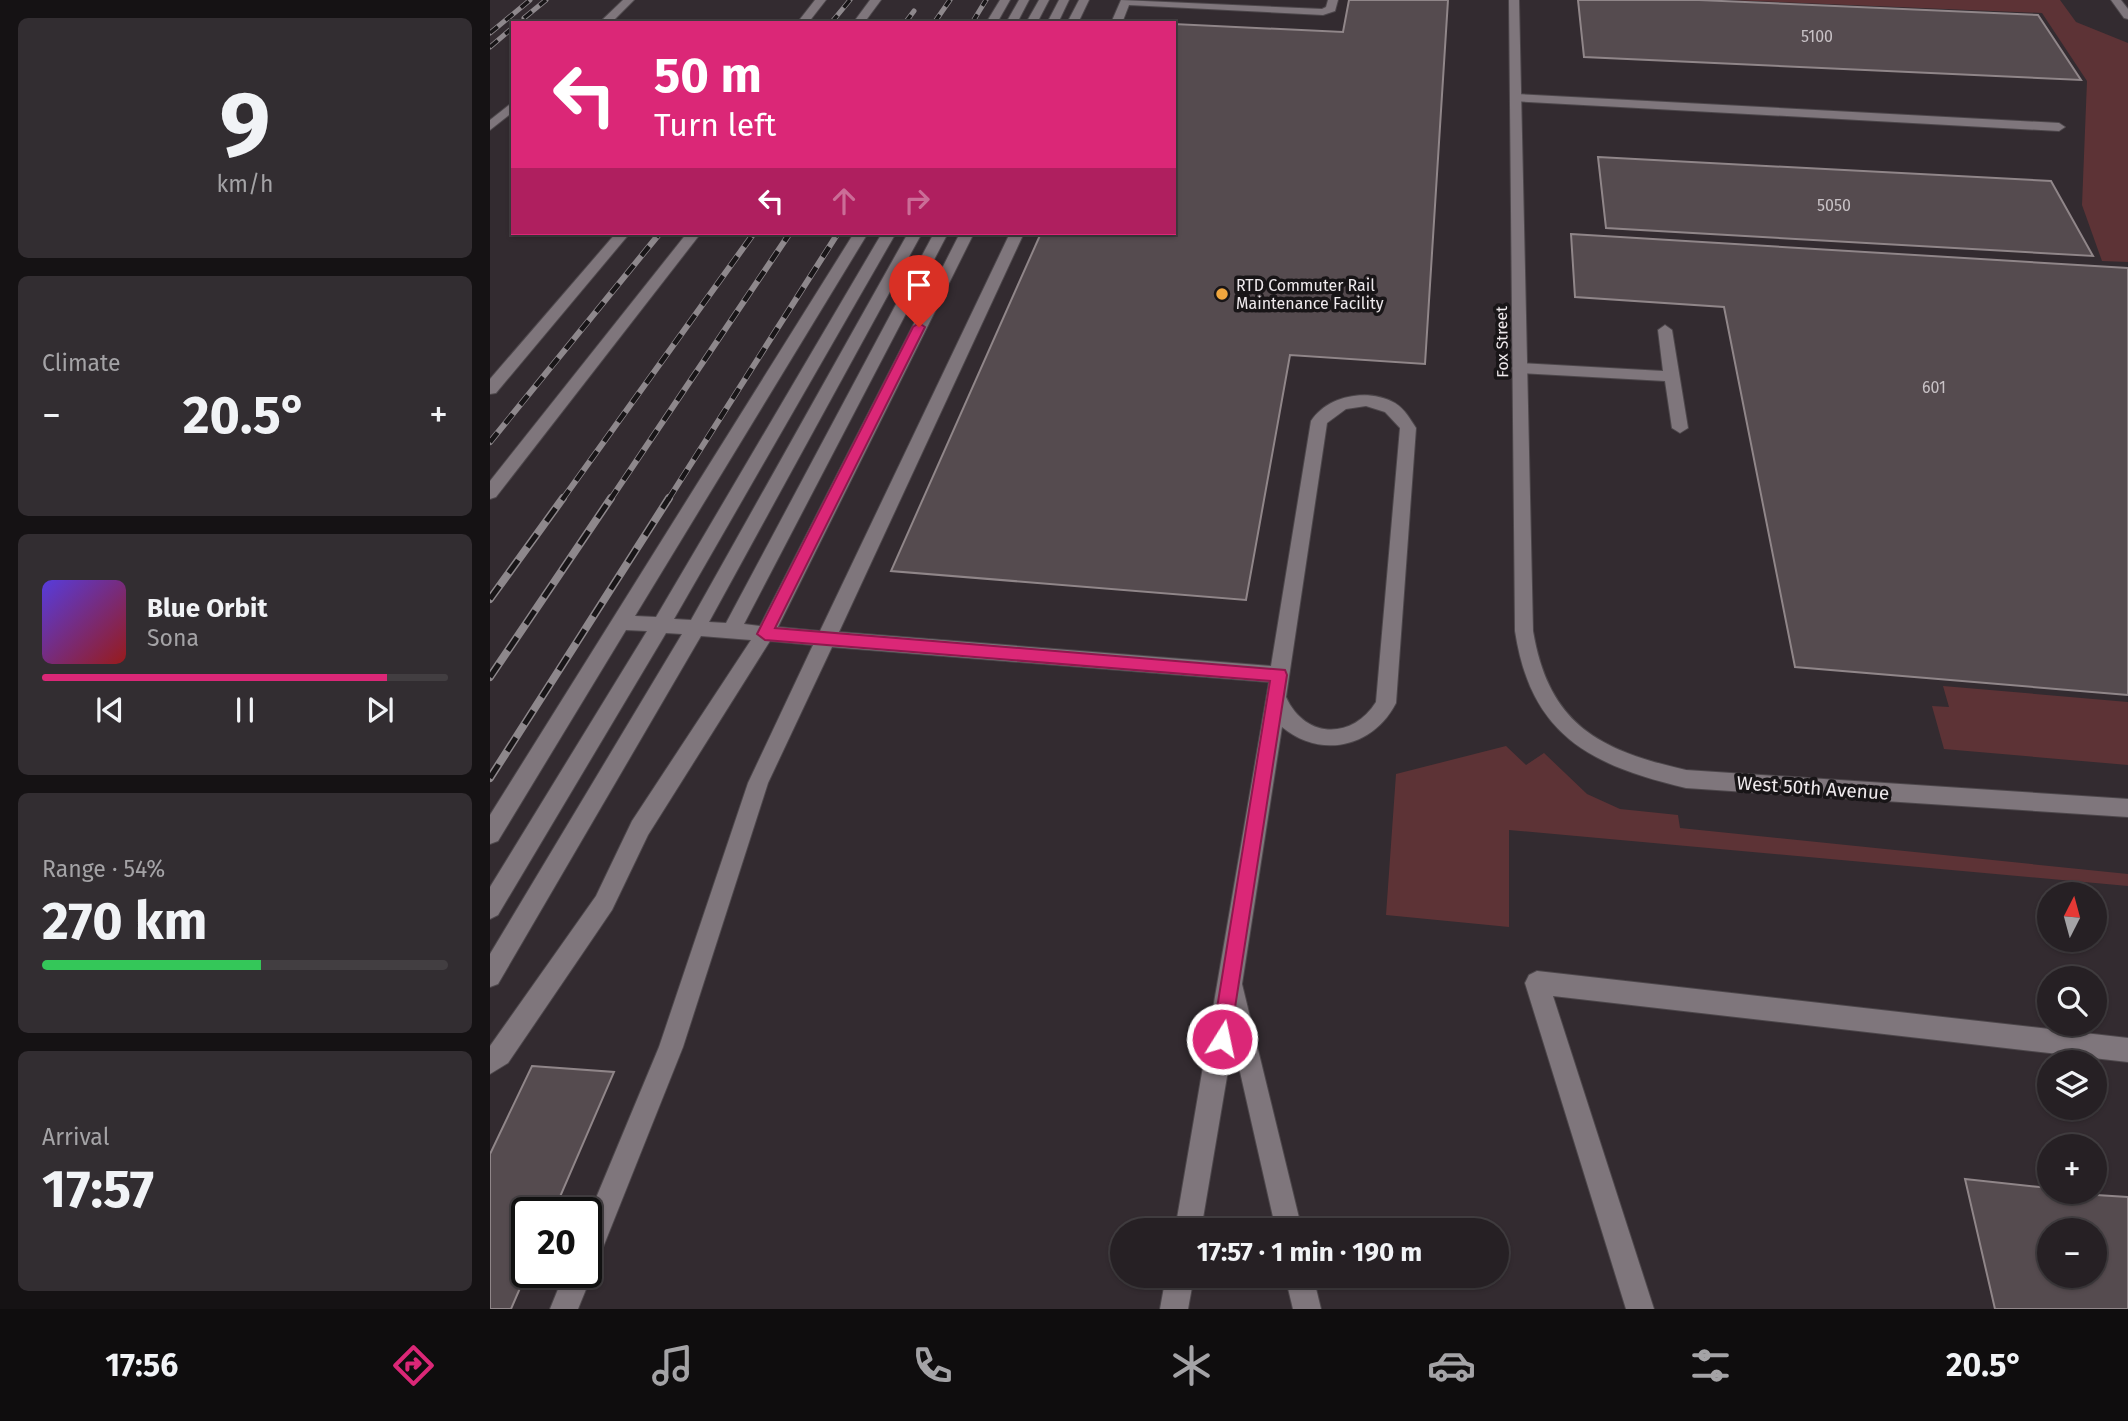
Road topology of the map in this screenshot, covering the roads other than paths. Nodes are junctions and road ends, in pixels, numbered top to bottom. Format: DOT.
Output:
graph roads {
  1 [pos="629,0"];
  2 [pos="821,0"];
  3 [pos="876,0"];
  4 [pos="1005,0"];
  5 [pos="1024,0"];
  6 [pos="1044,0"];
  7 [pos="1064,0"];
  8 [pos="1084,0"];
  9 [pos="1333,0"];
  10 [pos="1514,0"];
  11 [pos="2116,0"];
  12 [pos="1126,1"];
  13 [pos="2128,16"];
  14 [pos="606,21"];
  15 [pos="804,21"];
  16 [pos="860,21"];
  17 [pos="992,21"];
  18 [pos="1012,21"];
  19 [pos="1032,21"];
  20 [pos="1053,21"];
  21 [pos="1073,21"];
  22 [pos="1117,21"];
  23 [pos="1516,98"];
  24 [pos="510,110"];
  25 [pos="490,126"];
  26 [pos="2059,127"];
  27 [pos="621,235"];
  28 [pos="692,235"];
  29 [pos="860,235"];
  30 [pos="888,235"];
  31 [pos="914,235"];
  32 [pos="940,235"];
  33 [pos="966,235"];
  34 [pos="1016,235"];
  35 [pos="1665,330"];
  36 [pos="1520,368"];
  37 [pos="1671,376"];
  38 [pos="490,388"];
  39 [pos="1679,428"];
  40 [pos="490,494"];
  41 [pos="621,622"];
  42 [pos="661,625"];
  43 [pos="696,628"];
  44 [pos="730,631"];
  45 [pos="765,634"];
  46 [pos="826,638"];
  47 [pos="1533,683"];
  48 [pos="1277,685"];
  49 [pos="2128,808"];
  50 [pos="490,834"];
  51 [pos="490,908"];
  52 [pos="490,976"];
  53 [pos="1232,985"];
  54 [pos="2128,1051"];
  55 [pos="490,1062"];
  56 [pos="602,1216"];
  57 [pos="1190,1218"];
  58 [pos="1286,1218"];
  59 [pos="573,1288"];
  60 [pos="1178,1288"];
  61 [pos="1302,1288"];
  62 [pos="564,1309"];
  63 [pos="1174,1309"];
  64 [pos="1307,1309"];
  65 [pos="1640,1309"];
  1 -- 14 [label="street"];
  2 -- 15 [label="street"];
  3 -- 16 [label="street"];
  4 -- 17 [label="street"];
  5 -- 18 [label="street"];
  6 -- 19 [label="street"];
  7 -- 20 [label="street"];
  8 -- 21 [label="street"];
  9 -- 12 [label="street"];
  10 -- 23 [label="street, Fox Street"];
  11 -- 13 [label="street"];
  12 -- 22 [label="street"];
  23 -- 26 [label="street"];
  23 -- 36 [label="street, Fox Street"];
  24 -- 25 [label="street"];
  27 -- 38 [label="street"];
  28 -- 40 [label="street"];
  29 -- 41 [label="lane"];
  30 -- 42 [label="street"];
  31 -- 43 [label="street"];
  32 -- 44 [label="street"];
  33 -- 45 [label="street"];
  34 -- 46 [label="street"];
  35 -- 37 [label="lane"];
  36 -- 37 [label="street"];
  36 -- 47 [label="street, Fox Street"];
  37 -- 39 [label="lane"];
  41 -- 42 [label="street"];
  41 -- 50 [label="street"];
  42 -- 43 [label="street"];
  42 -- 51 [label="street"];
  43 -- 44 [label="street"];
  43 -- 52 [label="street"];
  44 -- 45 [label="street"];
  45 -- 46 [label="street"];
  45 -- 55 [label="street"];
  46 -- 48 [label="street"];
  46 -- 56 [label="street"];
  47 -- 49 [label="street, West 50th Avenue"];
  48 -- 48 [label="street"];
  48 -- 53 [label="street"];
  53 -- 57 [label="street"];
  53 -- 58 [label="street"];
  54 -- 65 [label="street"];
  59 -- 62 [label="street"];
  60 -- 63 [label="street"];
  61 -- 64 [label="street"];
}
